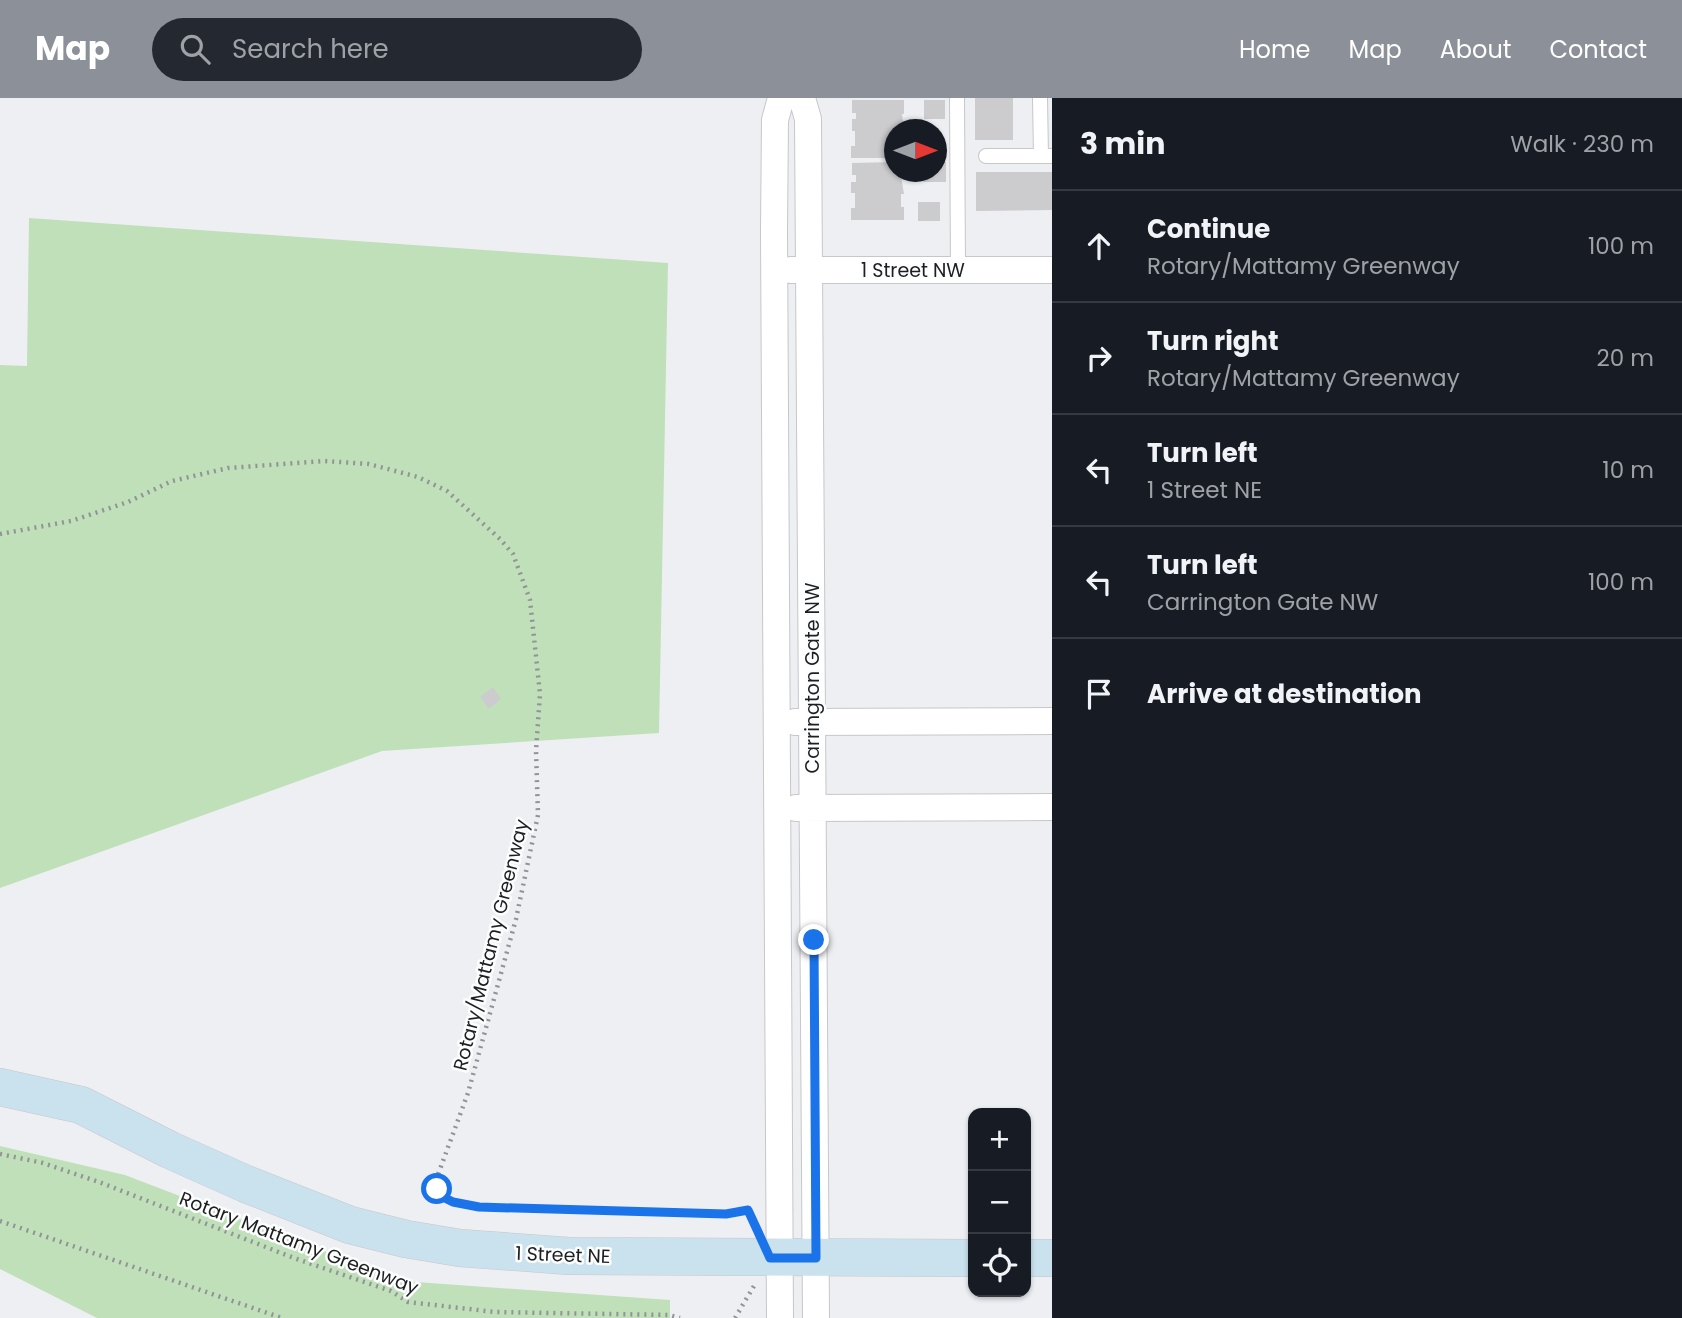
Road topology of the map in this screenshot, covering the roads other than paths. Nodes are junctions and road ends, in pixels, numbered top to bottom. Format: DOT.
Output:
graph roads {
  1 [pos="781,98"];
  2 [pos="802,98"];
  3 [pos="957,98"];
  4 [pos="1040,98"];
  5 [pos="986,156"];
  6 [pos="1047,156"];
  7 [pos="808,270"];
  8 [pos="958,270"];
  9 [pos="1052,270"];
  10 [pos="774,271"];
  11 [pos="1052,721"];
  12 [pos="777,722"];
  13 [pos="812,722"];
  14 [pos="1052,807"];
  15 [pos="777,808"];
  16 [pos="813,808"];
  17 [pos="0,1087"];
  18 [pos="0,1111"];
  19 [pos="170,1150"];
  20 [pos="775,1258"];
  21 [pos="816,1258"];
  22 [pos="968,1258"];
  23 [pos="1031,1258"];
  24 [pos="1052,1258"];
  25 [pos="780,1318"];
  26 [pos="816,1318"];
  1 -- 10 [label="street, Carrington Gate NW"];
  2 -- 7 [label="street, Carrington Gate NW"];
  3 -- 8 [label="lane"];
  4 -- 6 [label="lane"];
  5 -- 6 [label="lane"];
  7 -- 8 [label="street, 1 Street NW"];
  7 -- 10 [label="street, 1 Street NW"];
  7 -- 13 [label="street, Carrington Gate NW"];
  8 -- 9 [label="street, 1 Street NW"];
  10 -- 12 [label="street, Carrington Gate NW"];
  11 -- 13 [label="street"];
  12 -- 13 [label="street"];
  12 -- 15 [label="street, Carrington Gate NW"];
  13 -- 16 [label="street, Carrington Gate NW"];
  14 -- 16 [label="street"];
  15 -- 16 [label="street"];
  15 -- 20 [label="street, Carrington Gate NW"];
  16 -- 21 [label="street, Carrington Gate NW"];
  17 -- 19 [label="main road, 1 Street NE"];
  18 -- 19 [label="main road, 1 Street NE"];
  19 -- 20 [label="main road, 1 Street NE"];
  20 -- 21 [label="main road, 1 Street NE"];
  20 -- 25 [label="street, Carrington Gate NW"];
  21 -- 22 [label="main road, 1 Street NE"];
  21 -- 26 [label="street, Carrington Gate NW"];
  23 -- 24 [label="main road"];
}
